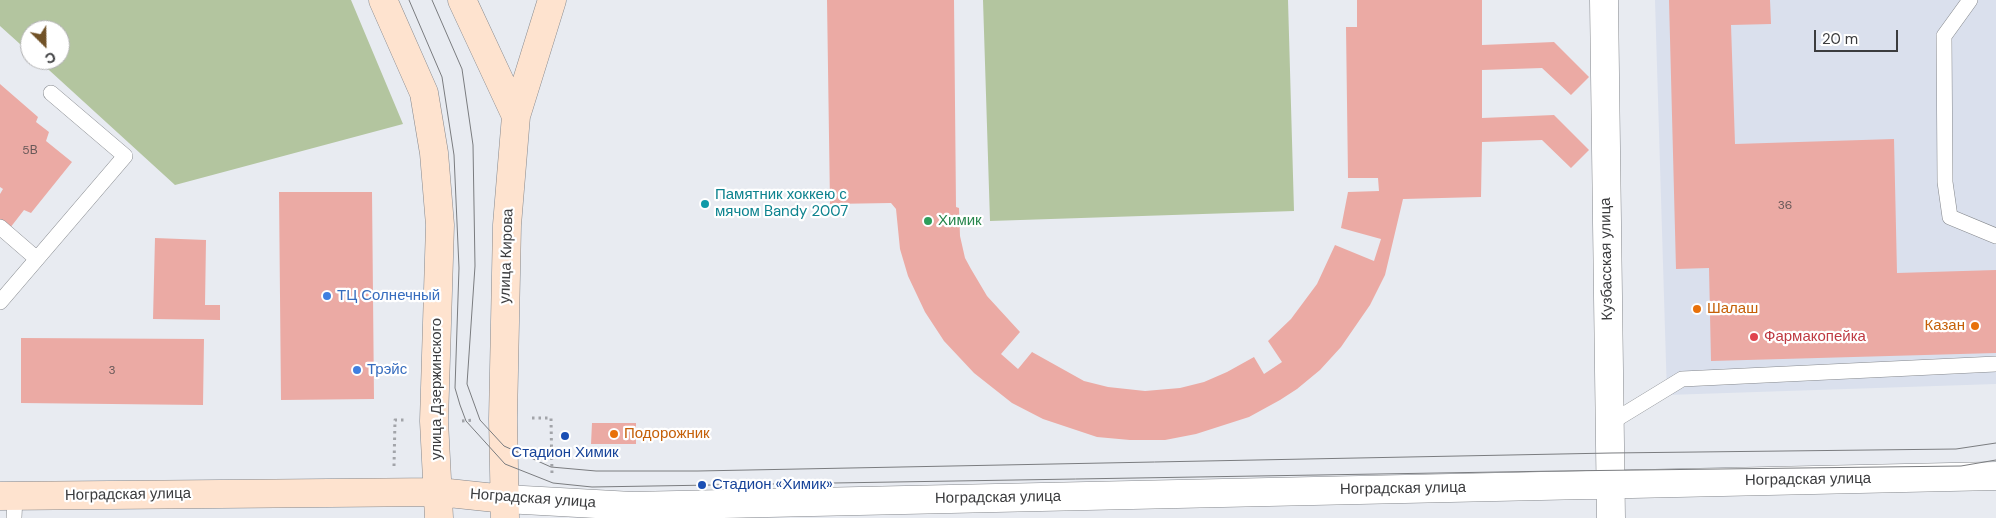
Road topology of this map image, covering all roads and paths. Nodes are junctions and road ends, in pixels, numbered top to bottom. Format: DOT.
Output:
graph roads {
  1 [pos="383,0"];
  2 [pos="462,0"];
  3 [pos="552,0"];
  4 [pos="1604,0"];
  5 [pos="1970,0"];
  6 [pos="51,93"];
  7 [pos="516,116"];
  8 [pos="0,227"];
  9 [pos="1996,236"];
  10 [pos="37,260"];
  11 [pos="0,302"];
  12 [pos="1996,364"];
  13 [pos="551,418"];
  14 [pos="1610,423"];
  15 [pos="1996,476"];
  16 [pos="1610,485"];
  17 [pos="552,500"];
  18 [pos="10,504"];
  19 [pos="439,505"];
  20 [pos="505,508"];
  21 [pos="887,509"];
  22 [pos="1611,518"];
  1 -- 19 [label="street, улица Дзержинского"];
  2 -- 7 [label="street"];
  3 -- 7 [label="street, улица Кирова"];
  4 -- 14 [label="street, Кузбасская улица"];
  5 -- 9 [label="lane"];
  6 -- 10 [label="lane"];
  7 -- 20 [label="street, улица Кирова"];
  8 -- 10 [label="lane"];
  10 -- 11 [label="lane"];
  12 -- 14 [label="lane"];
  13 -- 17 [label="path"];
  14 -- 16 [label="street, Кузбасская улица"];
  15 -- 16 [label="street, Ноградская улица"];
  16 -- 21 [label="street, Ноградская улица"];
  16 -- 22 [label="street, Кузбасская улица"];
  17 -- 20 [label="street, Ноградская улица"];
  17 -- 21 [label="street, Ноградская улица"];
  18 -- 19 [label="street, Ноградская улица"];
  19 -- 20 [label="street, Ноградская улица"];
}
